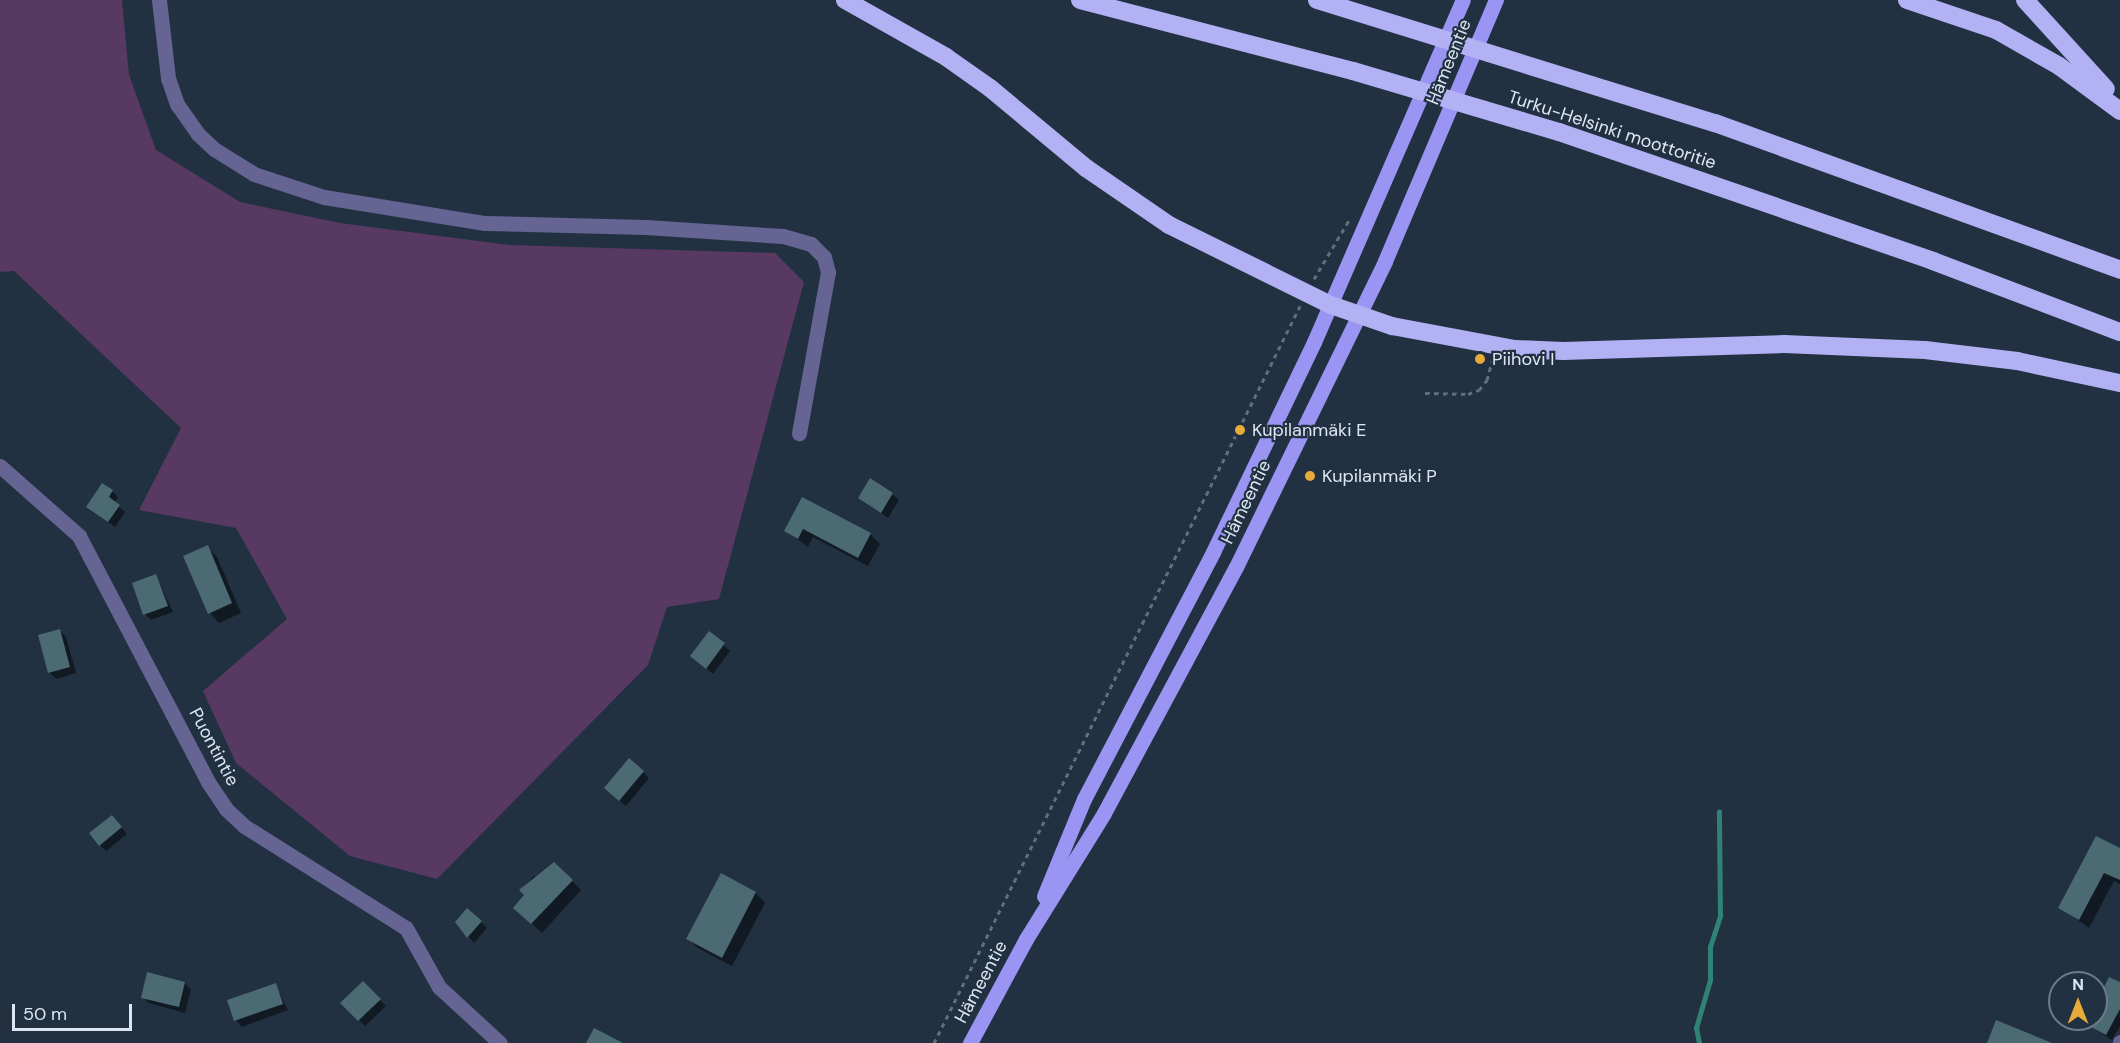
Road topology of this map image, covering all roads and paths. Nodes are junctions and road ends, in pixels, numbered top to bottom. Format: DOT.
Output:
graph roads {
  1 [pos="159,0"];
  2 [pos="846,0"];
  3 [pos="1080,0"];
  4 [pos="1317,0"];
  5 [pos="1463,0"];
  6 [pos="1496,0"];
  7 [pos="1907,0"];
  8 [pos="2025,0"];
  9 [pos="2120,109"];
  10 [pos="1350,218"];
  11 [pos="2120,270"];
  12 [pos="1305,293"];
  13 [pos="1331,305"];
  14 [pos="1360,315"];
  15 [pos="2120,332"];
  16 [pos="1492,361"];
  17 [pos="2120,383"];
  18 [pos="1425,393"];
  19 [pos="799,433"];
  20 [pos="0,466"];
  21 [pos="1026,939"];
  22 [pos="500,1043"];
  23 [pos="933,1043"];
  24 [pos="970,1043"];
  1 -- 19 [label="street"];
  2 -- 12 [label="highway"];
  3 -- 15 [label="highway, Turku-Helsinki moottoritie"];
  4 -- 11 [label="highway, Turku-Helsinki moottoritie"];
  5 -- 13 [label="main road, Hämeentie"];
  6 -- 14 [label="main road, Hämeentie"];
  7 -- 9 [label="highway"];
  8 -- 9 [label="highway"];
  10 -- 12 [label="path"];
  12 -- 13 [label="highway"];
  12 -- 23 [label="path"];
  13 -- 14 [label="highway"];
  13 -- 21 [label="main road, Hämeentie"];
  14 -- 17 [label="highway"];
  14 -- 21 [label="main road, Hämeentie"];
  16 -- 18 [label="path"];
  20 -- 22 [label="street, Puontintie"];
  21 -- 24 [label="main road, Hämeentie"];
}
